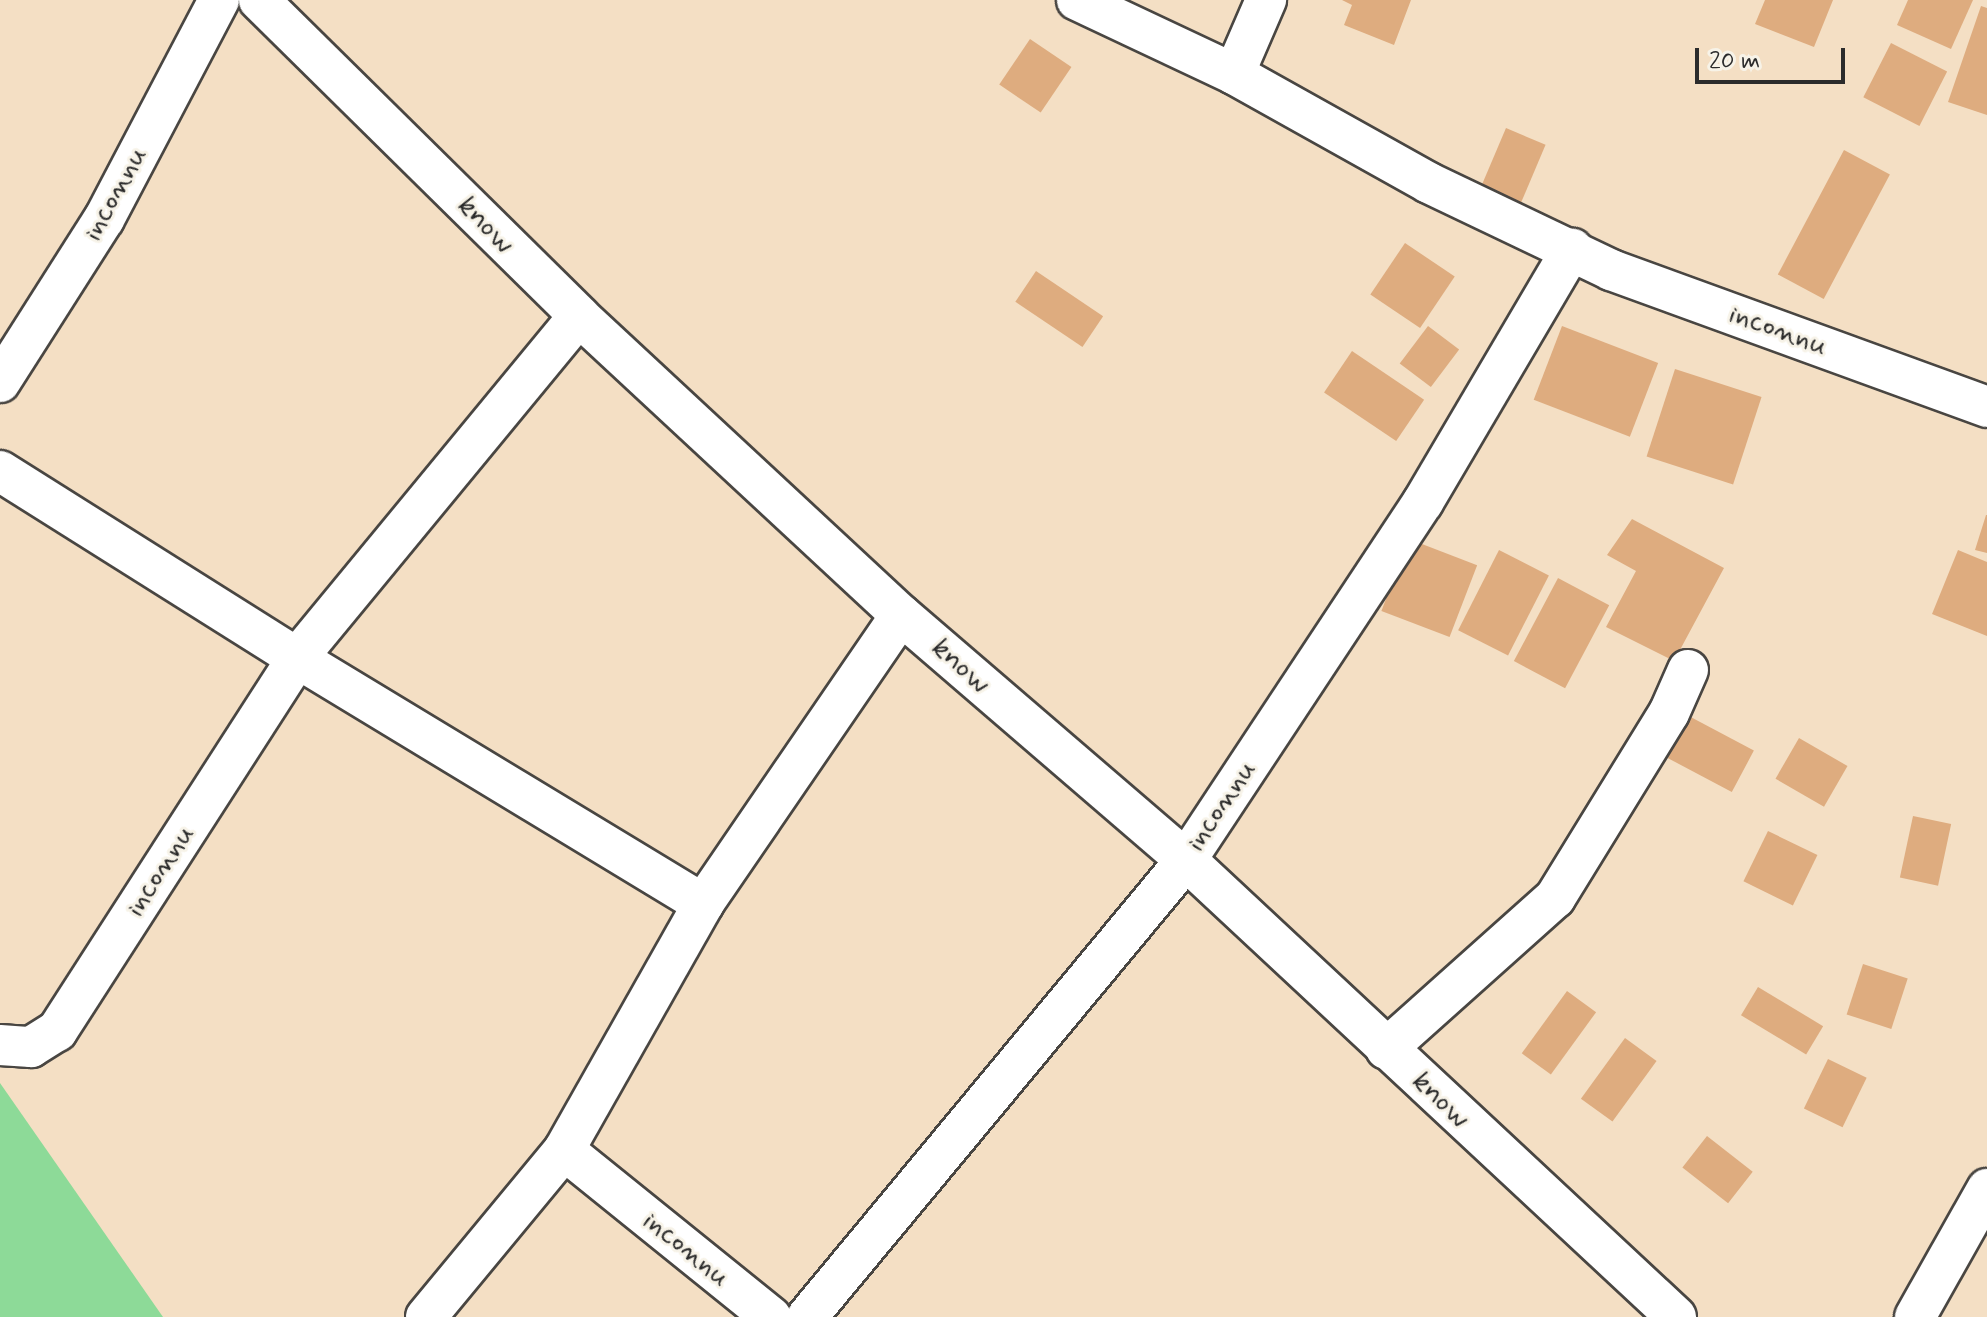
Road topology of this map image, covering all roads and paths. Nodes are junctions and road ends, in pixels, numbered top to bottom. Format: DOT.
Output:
graph roads {
  1 [pos="219,0"];
  2 [pos="259,0"];
  3 [pos="1077,0"];
  4 [pos="1266,0"];
  5 [pos="1234,74"];
  6 [pos="1572,249"];
  7 [pos="579,316"];
  8 [pos="0,382"];
  9 [pos="1987,407"];
  10 [pos="0,471"];
  11 [pos="901,615"];
  12 [pos="297,658"];
  13 [pos="1688,670"];
  14 [pos="1186,860"];
  15 [pos="703,904"];
  16 [pos="0,1045"];
  17 [pos="1386,1049"];
  18 [pos="564,1150"];
  19 [pos="1987,1189"];
  20 [pos="426,1317"];
  21 [pos="771,1317"];
  22 [pos="807,1317"];
  23 [pos="1676,1317"];
  24 [pos="1915,1317"];
  1 -- 8 [label="street, inconnu"];
  2 -- 7 [label="street, know"];
  3 -- 5 [label="street, inconnu"];
  4 -- 5 [label="street"];
  5 -- 6 [label="street, inconnu"];
  6 -- 9 [label="street, inconnu"];
  6 -- 14 [label="street, inconnu"];
  7 -- 11 [label="street, know"];
  7 -- 12 [label="street, inconnu"];
  10 -- 12 [label="street"];
  11 -- 14 [label="street, know"];
  11 -- 15 [label="street"];
  12 -- 15 [label="street"];
  12 -- 16 [label="street, inconnu"];
  13 -- 17 [label="street"];
  14 -- 17 [label="street, know"];
  14 -- 22 [label="street, inconnu"];
  15 -- 18 [label="street"];
  17 -- 23 [label="street, know"];
  18 -- 20 [label="street"];
  18 -- 21 [label="street, inconnu"];
  19 -- 24 [label="street"];
}
